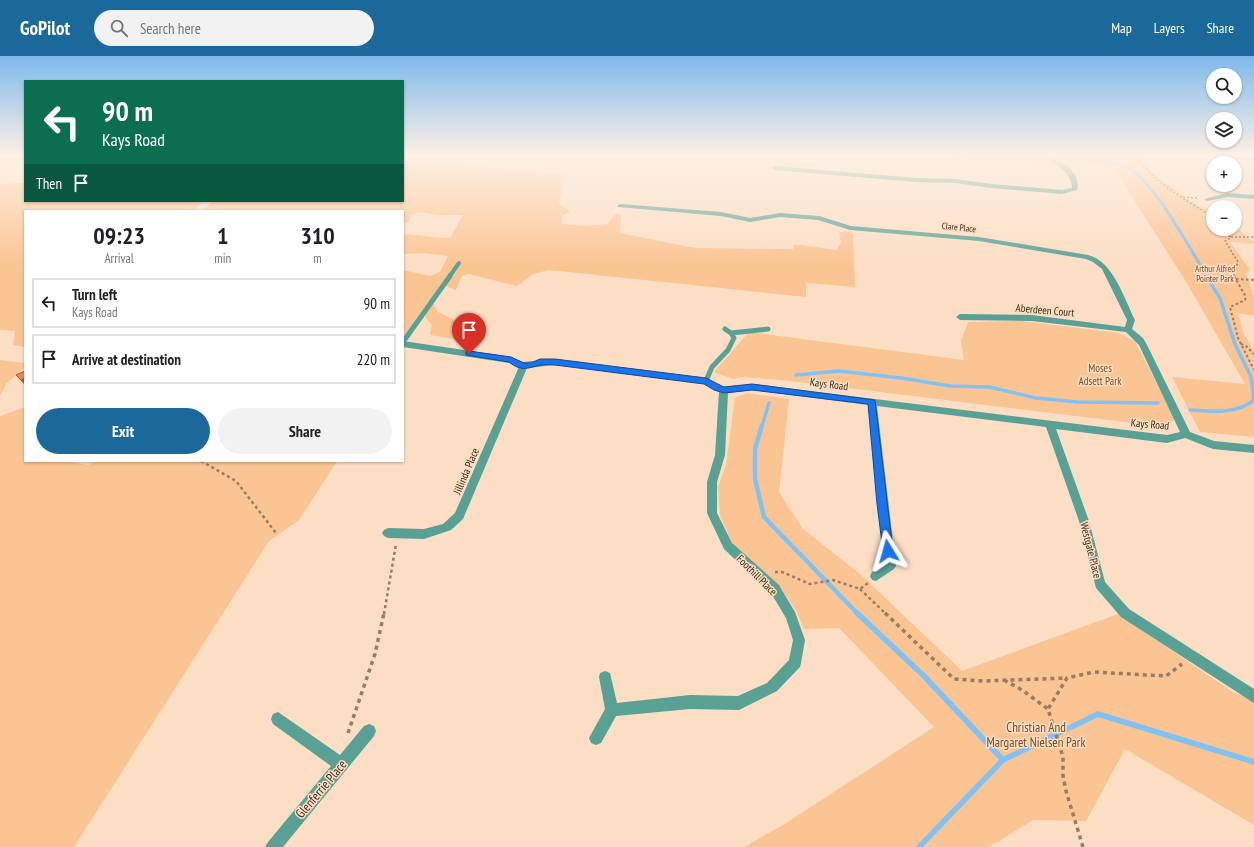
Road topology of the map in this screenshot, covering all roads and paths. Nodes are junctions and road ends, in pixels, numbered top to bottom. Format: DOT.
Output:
graph roads {
  1 [pos="1177,193"];
  2 [pos="1183,197"];
  3 [pos="1254,197"];
  4 [pos="1207,199"];
  5 [pos="620,206"];
  6 [pos="1206,212"];
  7 [pos="1230,237"];
  8 [pos="1254,237"];
  9 [pos="459,263"];
  10 [pos="1235,279"];
  11 [pos="1254,280"];
  12 [pos="960,317"];
  13 [pos="725,328"];
  14 [pos="768,329"];
  15 [pos="1128,330"];
  16 [pos="731,333"];
  17 [pos="404,342"];
  18 [pos="404,343"];
  19 [pos="1241,344"];
  20 [pos="1254,354"];
  21 [pos="524,365"];
  22 [pos="1254,370"];
  23 [pos="706,381"];
  24 [pos="724,390"];
  25 [pos="872,402"];
  26 [pos="1050,424"];
  27 [pos="1186,434"];
  28 [pos="1254,450"];
  29 [pos="203,462"];
  30 [pos="276,533"];
  31 [pos="393,534"];
  32 [pos="755,572"];
  33 [pos="876,576"];
  34 [pos="860,589"];
  35 [pos="1192,657"];
  36 [pos="605,677"];
  37 [pos="1067,678"];
  38 [pos="1004,680"];
  39 [pos="1254,697"];
  40 [pos="1048,709"];
  41 [pos="612,710"];
  42 [pos="278,719"];
  43 [pos="369,731"];
  44 [pos="596,738"];
  45 [pos="354,749"];
  46 [pos="341,764"];
  47 [pos="273,847"];
  48 [pos="1083,847"];
  1 -- 2 [label="path"];
  2 -- 4 [label="path"];
  2 -- 6 [label="path"];
  3 -- 4 [label="street"];
  5 -- 15 [label="street, Clare Place"];
  7 -- 8 [label="path"];
  7 -- 10 [label="path"];
  9 -- 17 [label="lane"];
  10 -- 11 [label="path"];
  10 -- 19 [label="path"];
  12 -- 15 [label="street, Aberdeen Court"];
  13 -- 16 [label="lane"];
  14 -- 16 [label="lane"];
  15 -- 27 [label="street"];
  16 -- 23 [label="lane"];
  18 -- 21 [label="street"];
  19 -- 20 [label="path"];
  19 -- 22 [label="path"];
  21 -- 23 [label="street"];
  21 -- 31 [label="street, Jillinda Place"];
  23 -- 24 [label="street"];
  24 -- 25 [label="street, Kays Road"];
  24 -- 32 [label="street, Foothill Place"];
  25 -- 26 [label="street, Kays Road"];
  25 -- 33 [label="street"];
  26 -- 27 [label="street, Kays Road"];
  26 -- 35 [label="street, Westgate Place"];
  27 -- 28 [label="street"];
  29 -- 30 [label="path"];
  31 -- 45 [label="path"];
  32 -- 34 [label="path"];
  32 -- 41 [label="street, Foothill Place"];
  33 -- 34 [label="path"];
  34 -- 38 [label="path"];
  35 -- 37 [label="path"];
  35 -- 39 [label="street, Westgate Place"];
  36 -- 41 [label="street"];
  37 -- 38 [label="path"];
  37 -- 40 [label="path"];
  38 -- 40 [label="path"];
  40 -- 48 [label="path"];
  41 -- 44 [label="street"];
  42 -- 46 [label="street"];
  43 -- 45 [label="street, Glenferrie Place"];
  45 -- 46 [label="street, Glenferrie Place"];
  46 -- 47 [label="street, Glenferrie Place"];
}
